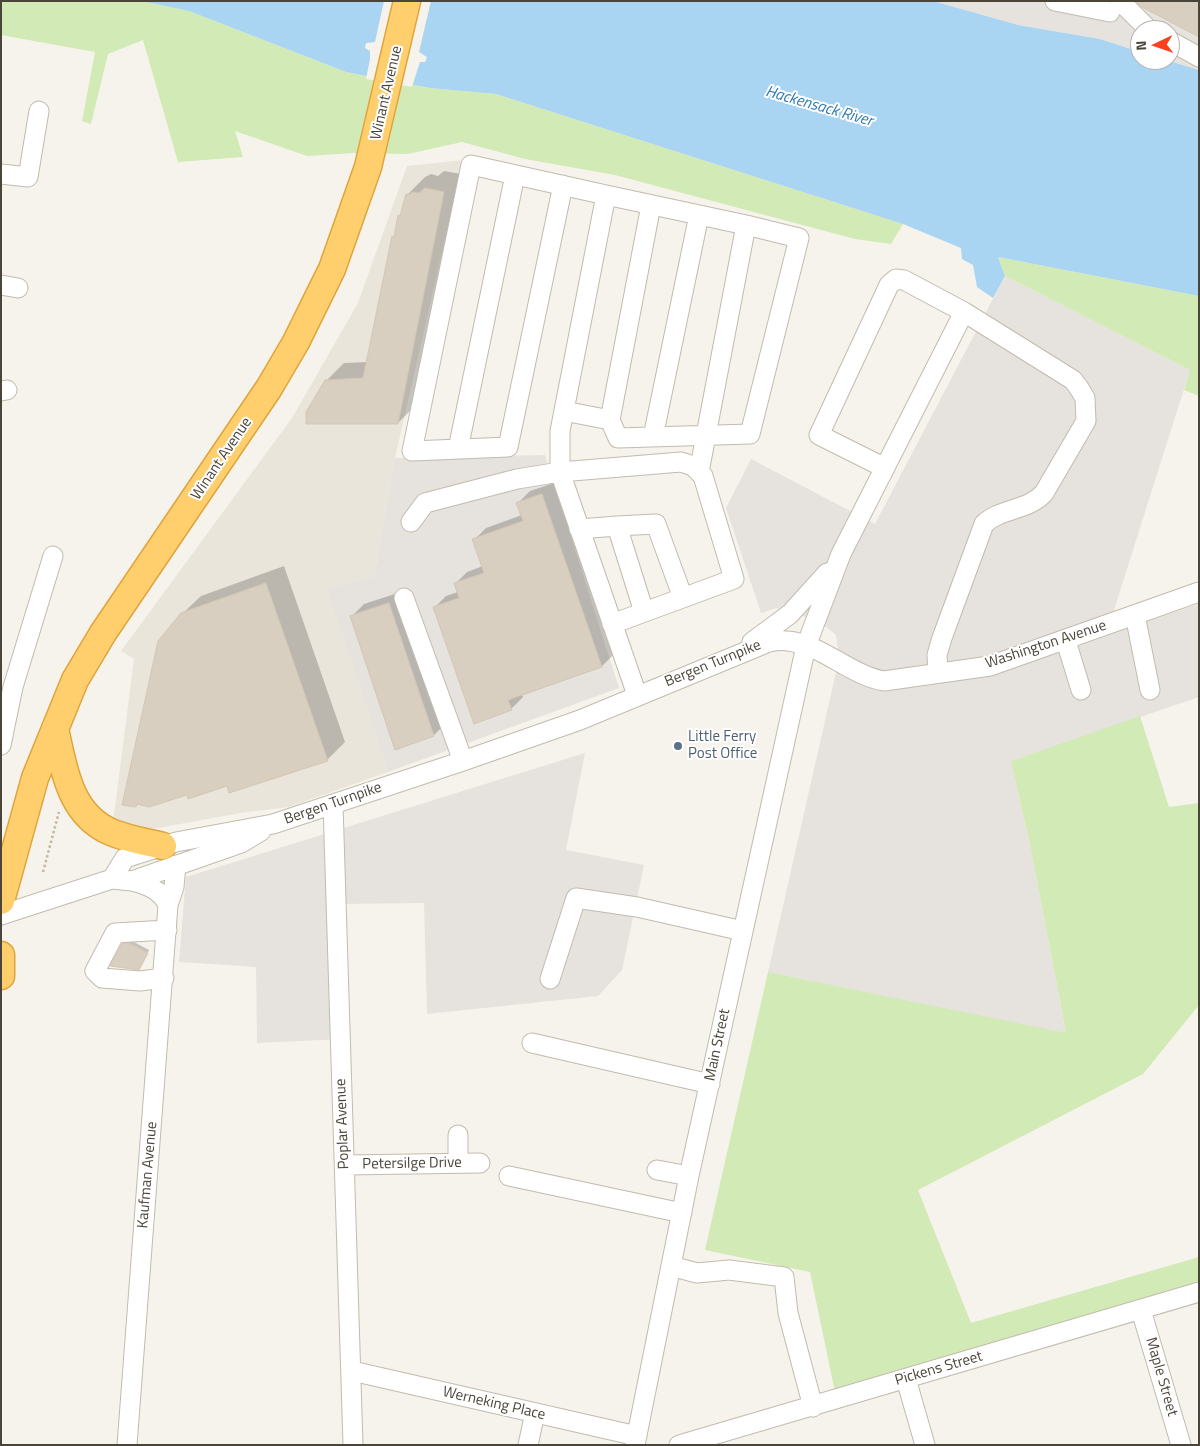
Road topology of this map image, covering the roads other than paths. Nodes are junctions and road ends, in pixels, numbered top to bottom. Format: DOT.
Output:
graph roads {
  1 [pos="407,1"];
  2 [pos="1059,2"];
  3 [pos="1113,8"];
  4 [pos="1133,20"];
  5 [pos="1180,47"];
  6 [pos="1199,57"];
  7 [pos="39,111"];
  8 [pos="1,174"];
  9 [pos="515,175"];
  10 [pos="563,186"];
  11 [pos="606,195"];
  12 [pos="651,205"];
  13 [pos="699,215"];
  14 [pos="746,225"];
  15 [pos="964,312"];
  16 [pos="564,411"];
  17 [pos="610,420"];
  18 [pos="706,435"];
  19 [pos="653,437"];
  20 [pos="458,449"];
  21 [pos="885,468"];
  22 [pos="560,472"];
  23 [pos="699,472"];
  24 [pos="411,522"];
  25 [pos="617,526"];
  26 [pos="579,529"];
  27 [pos="842,554"];
  28 [pos="52,556"];
  29 [pos="1199,592"];
  30 [pos="404,598"];
  31 [pos="683,598"];
  32 [pos="644,612"];
  33 [pos="1135,615"];
  34 [pos="612,624"];
  35 [pos="1066,641"];
  36 [pos="806,646"];
  37 [pos="737,653"];
  38 [pos="938,673"];
  39 [pos="1081,690"];
  40 [pos="1150,690"];
  41 [pos="637,695"];
  42 [pos="55,729"];
  43 [pos="1,744"];
  44 [pos="463,761"];
  45 [pos="333,804"];
  46 [pos="169,856"];
  47 [pos="112,878"];
  48 [pos="132,881"];
  49 [pos="1,901"];
  50 [pos="168,905"];
  51 [pos="1,915"];
  52 [pos="167,930"];
  53 [pos="743,931"];
  54 [pos="1,955"];
  55 [pos="1,976"];
  56 [pos="164,978"];
  57 [pos="550,979"];
  58 [pos="532,1044"];
  59 [pos="710,1084"];
  60 [pos="458,1135"];
  61 [pos="458,1163"];
  62 [pos="480,1163"];
  63 [pos="344,1166"];
  64 [pos="657,1170"];
  65 [pos="509,1176"];
  66 [pos="689,1176"];
  67 [pos="682,1213"];
  68 [pos="671,1266"];
  69 [pos="1199,1292"];
  70 [pos="1141,1310"];
  71 [pos="352,1371"];
  72 [pos="906,1379"];
  73 [pos="813,1407"];
  74 [pos="535,1413"];
  75 [pos="730,1438"];
  76 [pos="636,1441"];
  77 [pos="127,1445"];
  78 [pos="353,1445"];
  79 [pos="528,1445"];
  80 [pos="679,1445"];
  81 [pos="925,1445"];
  82 [pos="1181,1445"];
  1 -- 42 [label="highway, Winant Avenue"];
  2 -- 3 [label="street"];
  3 -- 4 [label="street"];
  5 -- 6 [label="street"];
  7 -- 8 [label="street"];
  9 -- 10 [label="street"];
  9 -- 20 [label="street"];
  9 -- 20 [label="street"];
  10 -- 11 [label="street"];
  10 -- 20 [label="street"];
  11 -- 12 [label="street"];
  11 -- 16 [label="street"];
  12 -- 13 [label="street"];
  12 -- 17 [label="street"];
  13 -- 14 [label="street"];
  13 -- 19 [label="street"];
  14 -- 18 [label="street"];
  14 -- 18 [label="street"];
  15 -- 21 [label="street"];
  15 -- 21 [label="street"];
  15 -- 38 [label="street"];
  16 -- 17 [label="street"];
  16 -- 22 [label="street"];
  17 -- 19 [label="street"];
  18 -- 19 [label="street"];
  18 -- 23 [label="street"];
  21 -- 27 [label="street"];
  22 -- 23 [label="street"];
  22 -- 24 [label="street"];
  22 -- 26 [label="street"];
  23 -- 31 [label="street"];
  25 -- 26 [label="street"];
  25 -- 31 [label="street"];
  25 -- 32 [label="street"];
  26 -- 34 [label="street"];
  27 -- 36 [label="street"];
  27 -- 37 [label="street"];
  28 -- 43 [label="street"];
  29 -- 33 [label="street, Washington Avenue"];
  30 -- 44 [label="street"];
  31 -- 32 [label="street"];
  32 -- 34 [label="street"];
  33 -- 35 [label="street, Washington Avenue"];
  33 -- 40 [label="street"];
  34 -- 41 [label="street"];
  35 -- 38 [label="street, Washington Avenue"];
  35 -- 39 [label="street"];
  36 -- 37 [label="street, Bergen Turnpike"];
  36 -- 38 [label="street, Washington Avenue"];
  36 -- 53 [label="street, Main Street"];
  37 -- 41 [label="street, Bergen Turnpike"];
  41 -- 44 [label="street, Bergen Turnpike"];
  42 -- 46 [label="highway"];
  42 -- 49 [label="highway, Winant Avenue"];
  44 -- 45 [label="street, Bergen Turnpike"];
  45 -- 46 [label="street, Bergen Turnpike"];
  45 -- 63 [label="street, Poplar Avenue"];
  46 -- 47 [label="street, Bergen Turnpike"];
  46 -- 48 [label="street, Bergen Turnpike"];
  46 -- 50 [label="street, Kaufman Avenue"];
  47 -- 48 [label="street, Bergen Turnpike"];
  47 -- 51 [label="street, Bergen Turnpike"];
  48 -- 50 [label="street"];
  50 -- 52 [label="street, Kaufman Avenue"];
  52 -- 56 [label="street, Kaufman Avenue"];
  52 -- 56 [label="street"];
  53 -- 57 [label="street"];
  53 -- 59 [label="street, Main Street"];
  54 -- 55 [label="highway"];
  56 -- 77 [label="street, Kaufman Avenue"];
  58 -- 59 [label="street"];
  59 -- 66 [label="street, Main Street"];
  60 -- 61 [label="street"];
  61 -- 62 [label="street, Petersilge Drive"];
  61 -- 63 [label="street, Petersilge Drive"];
  63 -- 71 [label="street, Poplar Avenue"];
  64 -- 66 [label="street"];
  65 -- 67 [label="street"];
  66 -- 67 [label="street, Main Street"];
  67 -- 68 [label="street, Main Street"];
  68 -- 73 [label="street"];
  68 -- 76 [label="street, Main Street"];
  69 -- 70 [label="street, Pickens Street"];
  70 -- 72 [label="street, Pickens Street"];
  70 -- 82 [label="street, Maple Street"];
  71 -- 74 [label="street, Werneking Place"];
  71 -- 78 [label="street, Poplar Avenue"];
  72 -- 73 [label="street, Pickens Street"];
  72 -- 81 [label="street"];
  73 -- 75 [label="street, Pickens Street"];
  74 -- 76 [label="street, Werneking Place"];
  74 -- 79 [label="street"];
  75 -- 80 [label="street, Pickens Street"];
}
